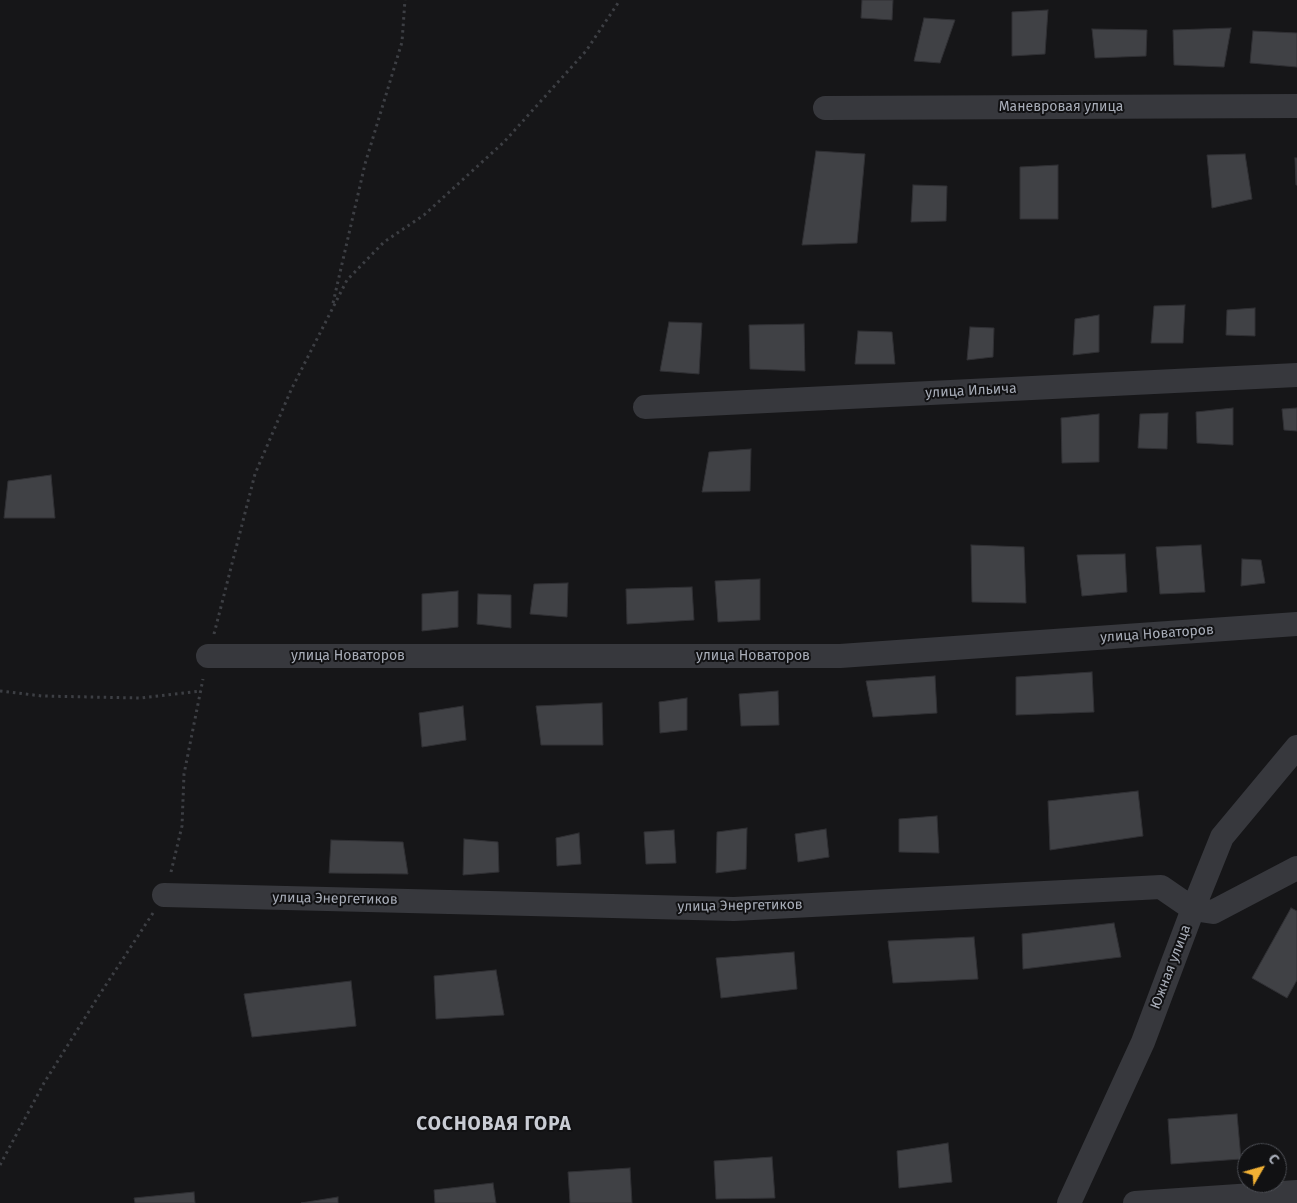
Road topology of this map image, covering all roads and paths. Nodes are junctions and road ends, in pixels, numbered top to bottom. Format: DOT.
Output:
graph roads {
  1 [pos="405,0"];
  2 [pos="620,0"];
  3 [pos="1297,106"];
  4 [pos="824,108"];
  5 [pos="332,309"];
  6 [pos="1297,375"];
  7 [pos="645,407"];
  8 [pos="1297,624"];
  9 [pos="208,656"];
  10 [pos="0,691"];
  11 [pos="201,691"];
  12 [pos="1297,747"];
  13 [pos="1297,868"];
  14 [pos="164,895"];
  15 [pos="1193,909"];
  16 [pos="0,1165"];
  17 [pos="1297,1192"];
  18 [pos="1069,1203"];
  19 [pos="1135,1203"];
  1 -- 5 [label="path"];
  2 -- 5 [label="path"];
  3 -- 4 [label="street, Маневровая улица"];
  5 -- 9 [label="path"];
  6 -- 7 [label="street, улица Ильича"];
  8 -- 9 [label="street, улица Новаторов"];
  9 -- 11 [label="path"];
  10 -- 11 [label="path"];
  11 -- 14 [label="path"];
  12 -- 15 [label="street, Южная улица"];
  13 -- 15 [label="street"];
  14 -- 15 [label="street, улица Энергетиков"];
  14 -- 16 [label="path"];
  15 -- 18 [label="street, Южная улица"];
  17 -- 19 [label="street"];
}
